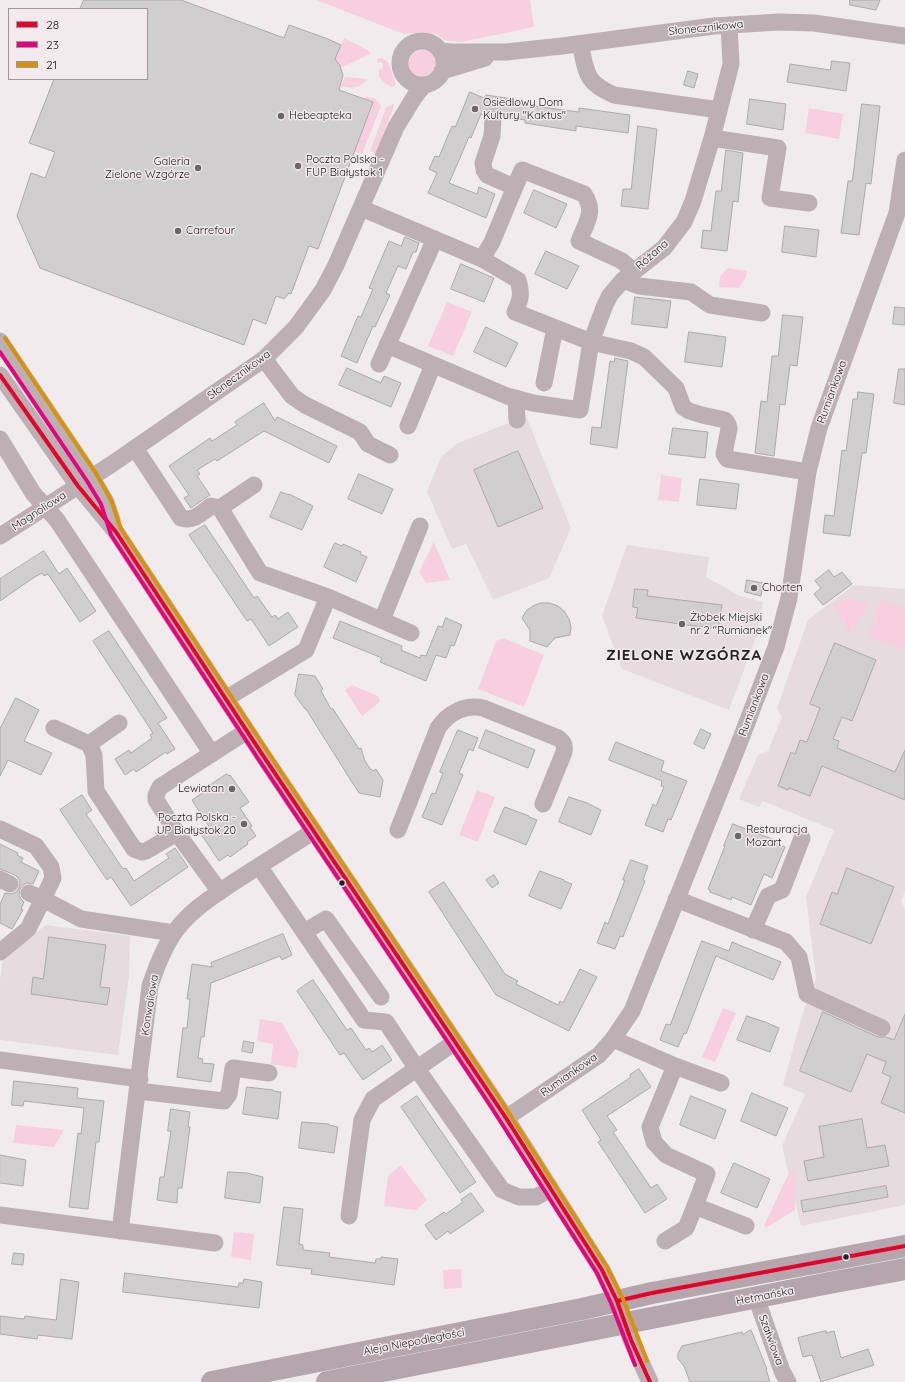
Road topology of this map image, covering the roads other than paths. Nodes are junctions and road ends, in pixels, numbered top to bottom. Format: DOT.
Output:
graph roads {
  1 [pos="729,25"];
  2 [pos="905,36"];
  3 [pos="580,44"];
  4 [pos="440,51"];
  5 [pos="506,52"];
  6 [pos="442,71"];
  7 [pos="404,76"];
  8 [pos="424,85"];
  9 [pos="719,110"];
  10 [pos="493,119"];
  11 [pos="396,126"];
  12 [pos="712,138"];
  13 [pos="905,160"];
  14 [pos="514,187"];
  15 [pos="809,203"];
  16 [pos="361,208"];
  17 [pos="435,238"];
  18 [pos="482,259"];
  19 [pos="628,276"];
  20 [pos="762,313"];
  21 [pos="555,328"];
  22 [pos="0,341"];
  23 [pos="591,342"];
  24 [pos="387,346"];
  25 [pos="264,360"];
  26 [pos="380,364"];
  27 [pos="433,365"];
  28 [pos="0,375"];
  29 [pos="544,383"];
  30 [pos="516,398"];
  31 [pos="517,420"];
  32 [pos="408,426"];
  33 [pos="0,439"];
  34 [pos="135,448"];
  35 [pos="390,455"];
  36 [pos="808,472"];
  37 [pos="85,482"];
  38 [pos="254,485"];
  39 [pos="45,506"];
  40 [pos="220,508"];
  41 [pos="420,526"];
  42 [pos="0,536"];
  43 [pos="328,597"];
  44 [pos="382,620"];
  45 [pos="411,633"];
  46 [pos="226,698"];
  47 [pos="119,723"];
  48 [pos="54,728"];
  49 [pos="247,731"];
  50 [pos="89,744"];
  51 [pos="212,754"];
  52 [pos="544,804"];
  53 [pos="0,829"];
  54 [pos="398,830"];
  55 [pos="314,831"];
  56 [pos="177,833"];
  57 [pos="802,838"];
  58 [pos="259,866"];
  59 [pos="220,892"];
  60 [pos="36,896"];
  61 [pos="676,899"];
  62 [pos="753,930"];
  63 [pos="304,932"];
  64 [pos="174,933"];
  65 [pos="0,952"];
  66 [pos="380,997"];
  67 [pos="882,1028"];
  68 [pos="613,1039"];
  69 [pos="455,1042"];
  70 [pos="0,1060"];
  71 [pos="675,1066"];
  72 [pos="417,1070"];
  73 [pos="269,1073"];
  74 [pos="721,1083"];
  75 [pos="139,1085"];
  76 [pos="506,1118"];
  77 [pos="551,1190"];
  78 [pos="695,1206"];
  79 [pos="0,1215"];
  80 [pos="349,1216"];
  81 [pos="746,1226"];
  82 [pos="120,1230"];
  83 [pos="665,1241"];
  84 [pos="215,1243"];
  85 [pos="905,1246"];
  86 [pos="905,1270"];
  87 [pos="756,1298"];
  88 [pos="617,1301"];
  89 [pos="626,1323"];
  90 [pos="212,1382"];
  91 [pos="327,1382"];
  92 [pos="650,1382"];
  93 [pos="788,1382"];
  1 -- 2 [label="street, Słonecznikowa"];
  1 -- 3 [label="street, Słonecznikowa"];
  1 -- 9 [label="street, Różana"];
  3 -- 5 [label="street, Słonecznikowa"];
  3 -- 9 [label="street"];
  4 -- 5 [label="street, Słonecznikowa"];
  4 -- 6 [label="street"];
  4 -- 7 [label="street"];
  5 -- 6 [label="street, Słonecznikowa"];
  6 -- 8 [label="street"];
  7 -- 8 [label="street"];
  7 -- 11 [label="street, Słonecznikowa"];
  8 -- 11 [label="street, Słonecznikowa"];
  9 -- 12 [label="street, Różana"];
  10 -- 14 [label="street"];
  11 -- 16 [label="street, Słonecznikowa"];
  12 -- 15 [label="street"];
  12 -- 19 [label="street, Różana"];
  13 -- 36 [label="street, Rumiankowa"];
  14 -- 18 [label="street"];
  14 -- 19 [label="street"];
  16 -- 17 [label="street"];
  16 -- 25 [label="street, Słonecznikowa"];
  17 -- 18 [label="street"];
  17 -- 24 [label="street"];
  18 -- 21 [label="street"];
  19 -- 20 [label="street"];
  19 -- 23 [label="street, Różana"];
  21 -- 23 [label="street"];
  21 -- 29 [label="street"];
  22 -- 37 [label="street"];
  23 -- 30 [label="street, Różana"];
  23 -- 36 [label="street"];
  24 -- 26 [label="street"];
  24 -- 27 [label="street"];
  25 -- 34 [label="street, Słonecznikowa"];
  25 -- 35 [label="street"];
  27 -- 30 [label="street"];
  27 -- 32 [label="street"];
  28 -- 37 [label="street"];
  30 -- 31 [label="street"];
  33 -- 39 [label="street"];
  34 -- 37 [label="street, Słonecznikowa"];
  34 -- 40 [label="street"];
  36 -- 61 [label="street, Rumiankowa"];
  37 -- 39 [label="street, Magnoliowa"];
  37 -- 46 [label="street"];
  38 -- 40 [label="street"];
  39 -- 42 [label="street, Magnoliowa"];
  39 -- 51 [label="street"];
  40 -- 43 [label="street"];
  41 -- 44 [label="street"];
  43 -- 44 [label="street"];
  43 -- 46 [label="street"];
  44 -- 45 [label="street"];
  46 -- 49 [label="street"];
  47 -- 50 [label="street"];
  48 -- 50 [label="street"];
  49 -- 51 [label="street"];
  49 -- 55 [label="street"];
  50 -- 56 [label="street"];
  51 -- 56 [label="street"];
  52 -- 54 [label="street"];
  53 -- 60 [label="street"];
  55 -- 58 [label="street, Konwaliowa"];
  55 -- 69 [label="street"];
  56 -- 59 [label="street"];
  57 -- 62 [label="street"];
  58 -- 59 [label="street, Konwaliowa"];
  58 -- 63 [label="street"];
  59 -- 64 [label="street, Konwaliowa"];
  60 -- 64 [label="street"];
  60 -- 65 [label="street"];
  61 -- 62 [label="street"];
  61 -- 68 [label="street, Rumiankowa"];
  62 -- 67 [label="street"];
  63 -- 66 [label="street"];
  63 -- 72 [label="street"];
  64 -- 75 [label="street, Konwaliowa"];
  68 -- 71 [label="street"];
  68 -- 76 [label="street, Rumiankowa"];
  69 -- 72 [label="street"];
  69 -- 76 [label="street"];
  70 -- 75 [label="street"];
  71 -- 74 [label="street"];
  71 -- 78 [label="street"];
  72 -- 77 [label="street"];
  72 -- 80 [label="street"];
  73 -- 75 [label="street"];
  75 -- 82 [label="street, Konwaliowa"];
  76 -- 77 [label="street"];
  77 -- 88 [label="street"];
  78 -- 81 [label="street"];
  78 -- 83 [label="street"];
  79 -- 82 [label="street"];
  82 -- 84 [label="street"];
  85 -- 88 [label="main road"];
  86 -- 87 [label="main road, Hetmańska"];
  87 -- 89 [label="main road, Hetmańska"];
  87 -- 93 [label="street, Szałwiowa"];
  88 -- 89 [label="street"];
  88 -- 90 [label="main road, Aleja Niepodległości"];
  89 -- 91 [label="main road, Aleja Niepodległości"];
  89 -- 92 [label="street"];
}
